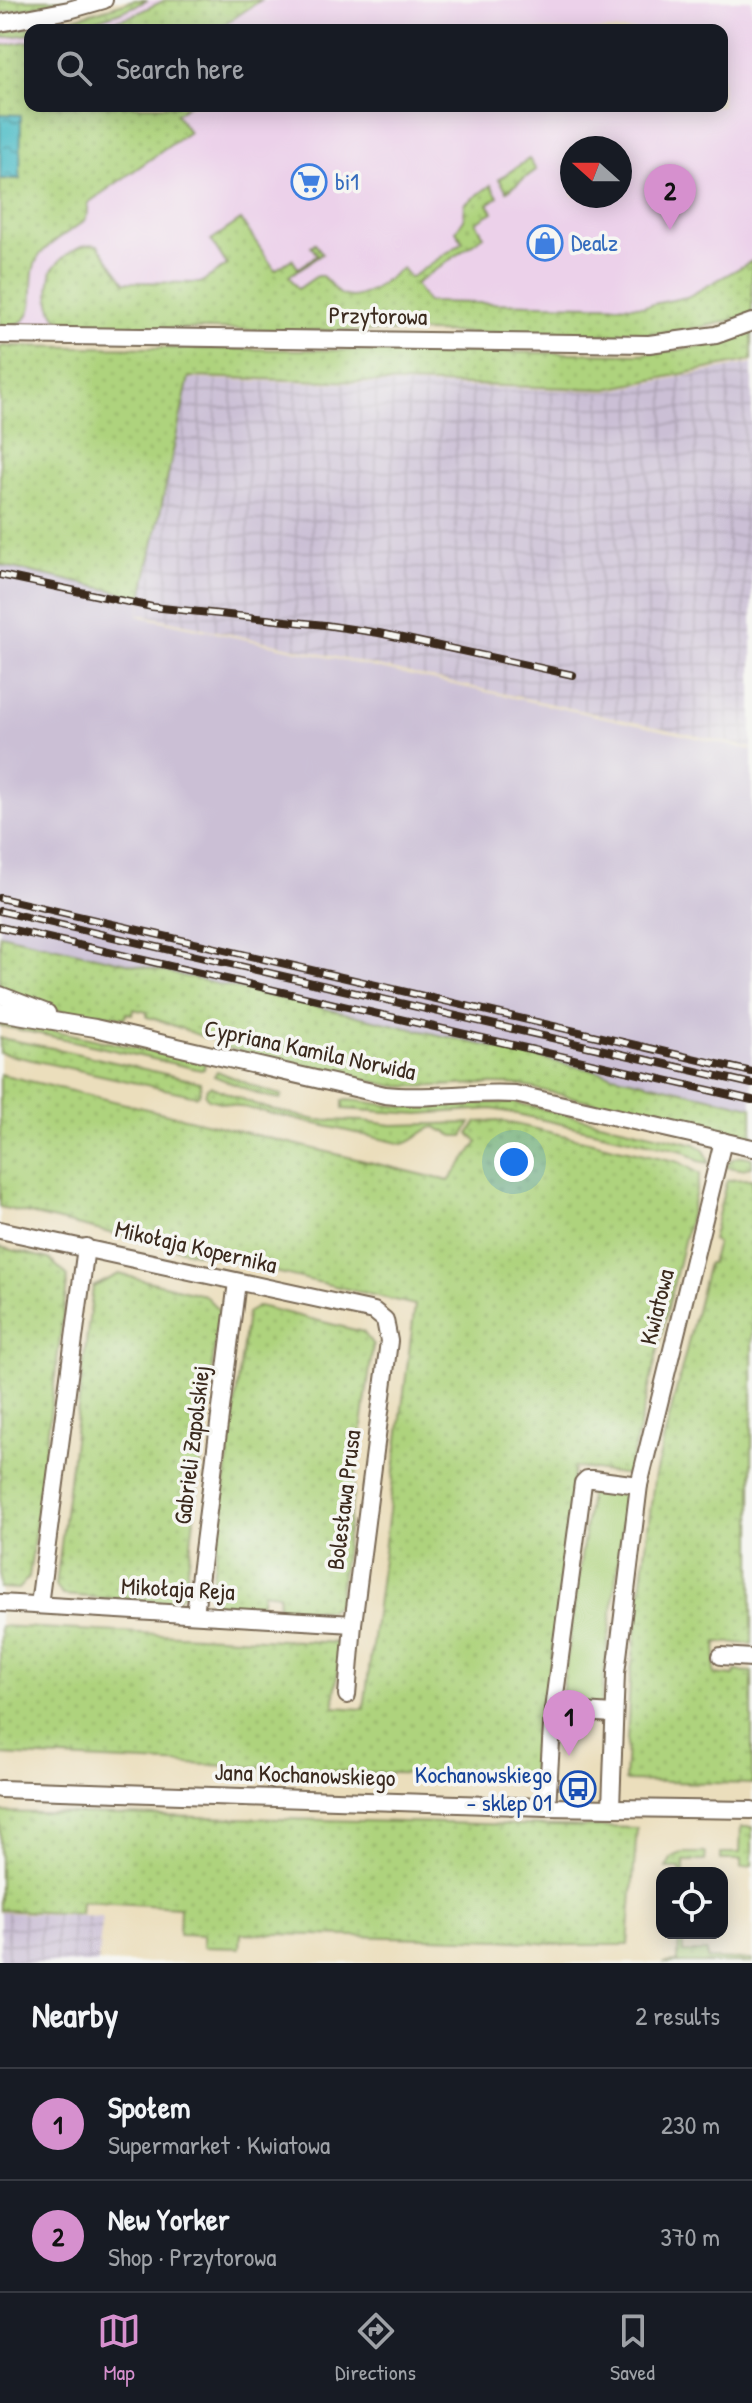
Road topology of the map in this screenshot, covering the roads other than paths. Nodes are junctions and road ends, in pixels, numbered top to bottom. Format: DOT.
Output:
graph roads {
  1 [pos="104,0"];
  2 [pos="0,23"];
  3 [pos="752,322"];
  4 [pos="0,335"];
  5 [pos="0,995"];
  6 [pos="0,1012"];
  7 [pos="95,1028"];
  8 [pos="723,1141"];
  9 [pos="752,1148"];
  10 [pos="0,1230"];
  11 [pos="86,1247"];
  12 [pos="237,1282"];
  13 [pos="380,1315"];
  14 [pos="639,1485"];
  15 [pos="0,1603"];
  16 [pos="39,1605"];
  17 [pos="195,1614"];
  18 [pos="353,1624"];
  19 [pos="721,1656"];
  20 [pos="752,1658"];
  21 [pos="347,1695"];
  22 [pos="553,1710"];
  23 [pos="613,1714"];
  24 [pos="0,1789"];
  25 [pos="547,1807"];
  26 [pos="611,1807"];
  27 [pos="752,1810"];
  1 -- 2 [label="street"];
  3 -- 4 [label="street, Przytorowa"];
  5 -- 7 [label="street, Cypriana Kamila Norwida"];
  6 -- 7 [label="street, Cypriana Kamila Norwida"];
  7 -- 8 [label="street, Cypriana Kamila Norwida"];
  8 -- 9 [label="street, Cypriana Kamila Norwida"];
  8 -- 14 [label="street, Kwiatowa"];
  10 -- 11 [label="street, Mikołaja Kopernika"];
  11 -- 12 [label="street, Mikołaja Kopernika"];
  11 -- 16 [label="street"];
  12 -- 13 [label="street, Mikołaja Kopernika"];
  12 -- 17 [label="street, Gabrieli Zapolskiej"];
  13 -- 18 [label="street, Bolesława Prusa"];
  14 -- 22 [label="street"];
  14 -- 23 [label="street, Kwiatowa"];
  15 -- 16 [label="street, Mikołaja Reja"];
  16 -- 17 [label="street, Mikołaja Reja"];
  17 -- 18 [label="street, Mikołaja Reja"];
  18 -- 21 [label="street, Bolesława Prusa"];
  19 -- 20 [label="street"];
  22 -- 23 [label="street"];
  22 -- 25 [label="street"];
  23 -- 26 [label="street, Kwiatowa"];
  24 -- 25 [label="street, Jana Kochanowskiego"];
  25 -- 26 [label="street, Jana Kochanowskiego"];
  26 -- 27 [label="street, Jana Kochanowskiego"];
}
